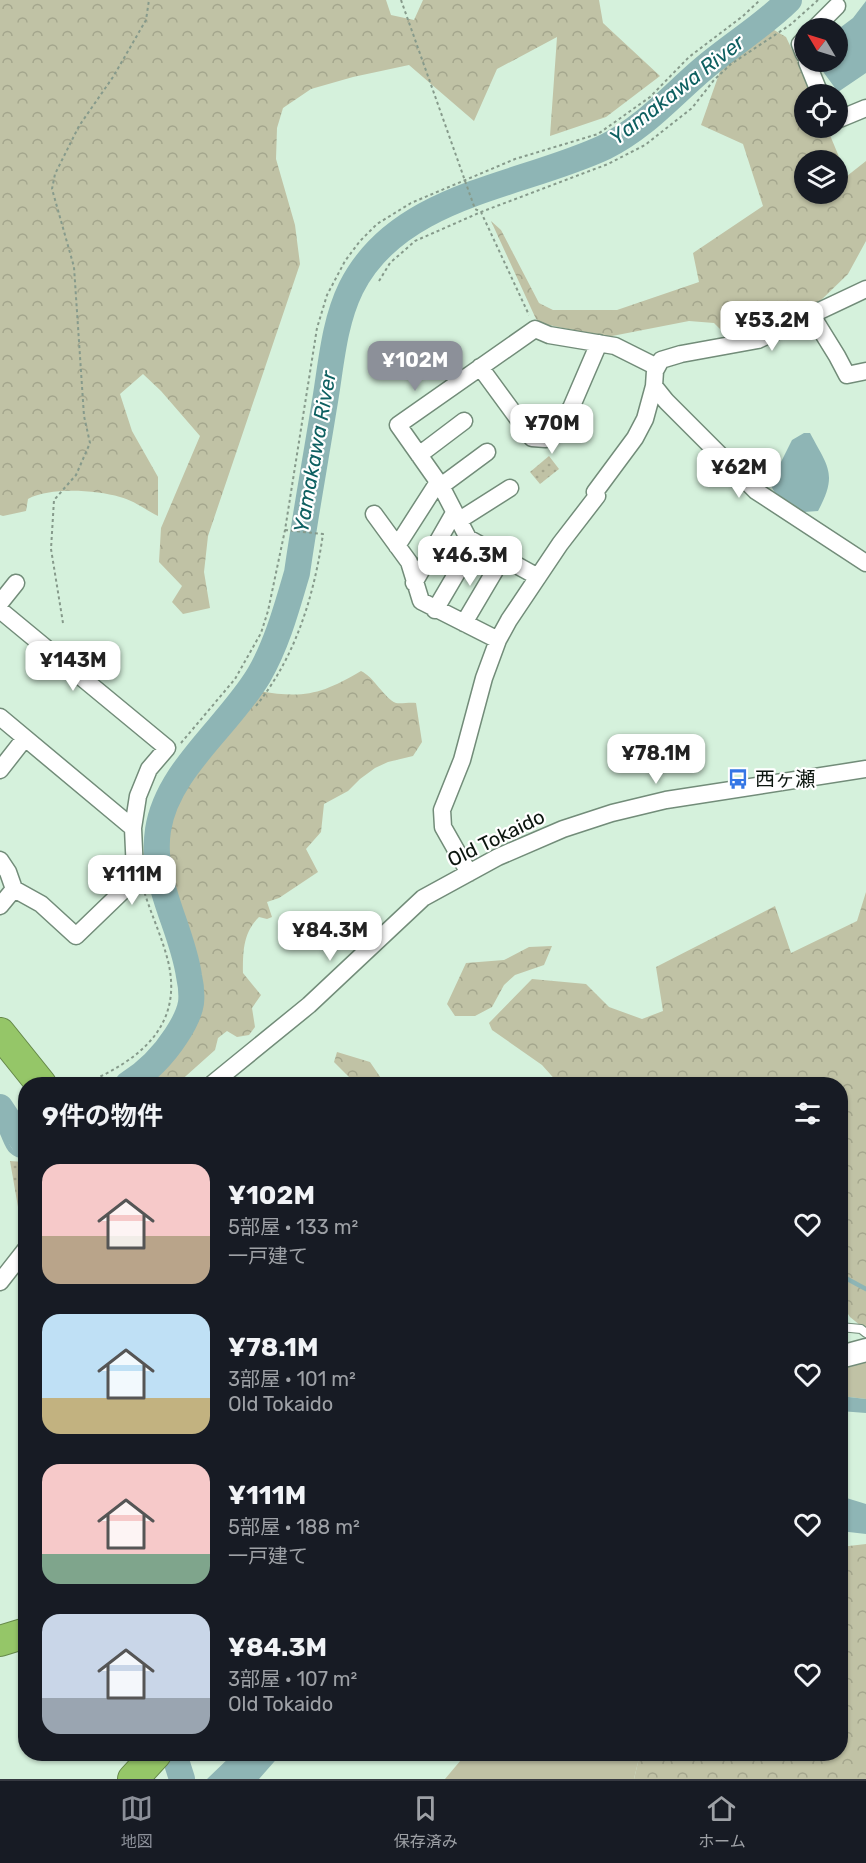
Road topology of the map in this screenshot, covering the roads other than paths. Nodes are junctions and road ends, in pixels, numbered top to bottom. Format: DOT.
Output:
graph roads {
  1 [pos="837,6"];
  2 [pos="825,18"];
  3 [pos="866,108"];
  4 [pos="848,115"];
  5 [pos="866,289"];
  6 [pos="811,314"];
  7 [pos="599,343"];
  8 [pos="480,367"];
  9 [pos="657,367"];
  10 [pos="866,371"];
  11 [pos="654,386"];
  12 [pos="464,421"];
  13 [pos="487,452"];
  14 [pos="419,455"];
  15 [pos="439,484"];
  16 [pos="510,488"];
  17 [pos="374,514"];
  18 [pos="456,517"];
  19 [pos="475,542"];
  20 [pos="397,546"];
  21 [pos="502,557"];
  22 [pos="866,563"];
  23 [pos="538,577"];
  24 [pos="16,583"];
  25 [pos="414,583"];
  26 [pos="0,603"];
  27 [pos="0,610"];
  28 [pos="435,610"];
  29 [pos="464,624"];
  30 [pos="498,640"];
  31 [pos="0,717"];
  32 [pos="25,738"];
  33 [pos="866,769"];
  34 [pos="0,770"];
  35 [pos="133,828"];
  36 [pos="0,860"];
  37 [pos="469,873"];
  38 [pos="14,889"];
  39 [pos="0,906"];
  40 [pos="0,1033"];
  41 [pos="35,1077"];
  42 [pos="221,1077"];
  43 [pos="18,1259"];
  44 [pos="0,1282"];
  45 [pos="848,1328"];
  46 [pos="866,1333"];
  47 [pos="866,1350"];
  48 [pos="848,1355"];
  49 [pos="18,1635"];
  50 [pos="0,1641"];
  1 -- 2 [label="street"];
  3 -- 4 [label="street"];
  5 -- 6 [label="street"];
  6 -- 9 [label="street"];
  6 -- 10 [label="street"];
  7 -- 8 [label="street"];
  7 -- 8 [label="street"];
  7 -- 9 [label="street"];
  8 -- 14 [label="street"];
  9 -- 11 [label="street"];
  11 -- 22 [label="street"];
  11 -- 23 [label="street"];
  12 -- 14 [label="street"];
  13 -- 15 [label="street"];
  14 -- 15 [label="street"];
  15 -- 18 [label="street"];
  15 -- 20 [label="street"];
  16 -- 18 [label="street"];
  17 -- 20 [label="street"];
  18 -- 19 [label="street"];
  18 -- 25 [label="street"];
  19 -- 21 [label="street"];
  19 -- 28 [label="street"];
  20 -- 25 [label="street"];
  21 -- 23 [label="street"];
  21 -- 29 [label="street"];
  23 -- 30 [label="street"];
  24 -- 26 [label="street"];
  25 -- 28 [label="street"];
  27 -- 35 [label="street"];
  28 -- 29 [label="street"];
  29 -- 30 [label="street"];
  30 -- 37 [label="street"];
  31 -- 32 [label="street"];
  32 -- 34 [label="street"];
  32 -- 35 [label="street"];
  33 -- 37 [label="street, Old Tokaido"];
  35 -- 38 [label="street"];
  36 -- 38 [label="street"];
  37 -- 42 [label="street, Old Tokaido"];
  38 -- 39 [label="street"];
  40 -- 41 [label="highway"];
  43 -- 44 [label="street"];
  45 -- 46 [label="lane"];
  47 -- 48 [label="main road"];
  49 -- 50 [label="highway"];
}
